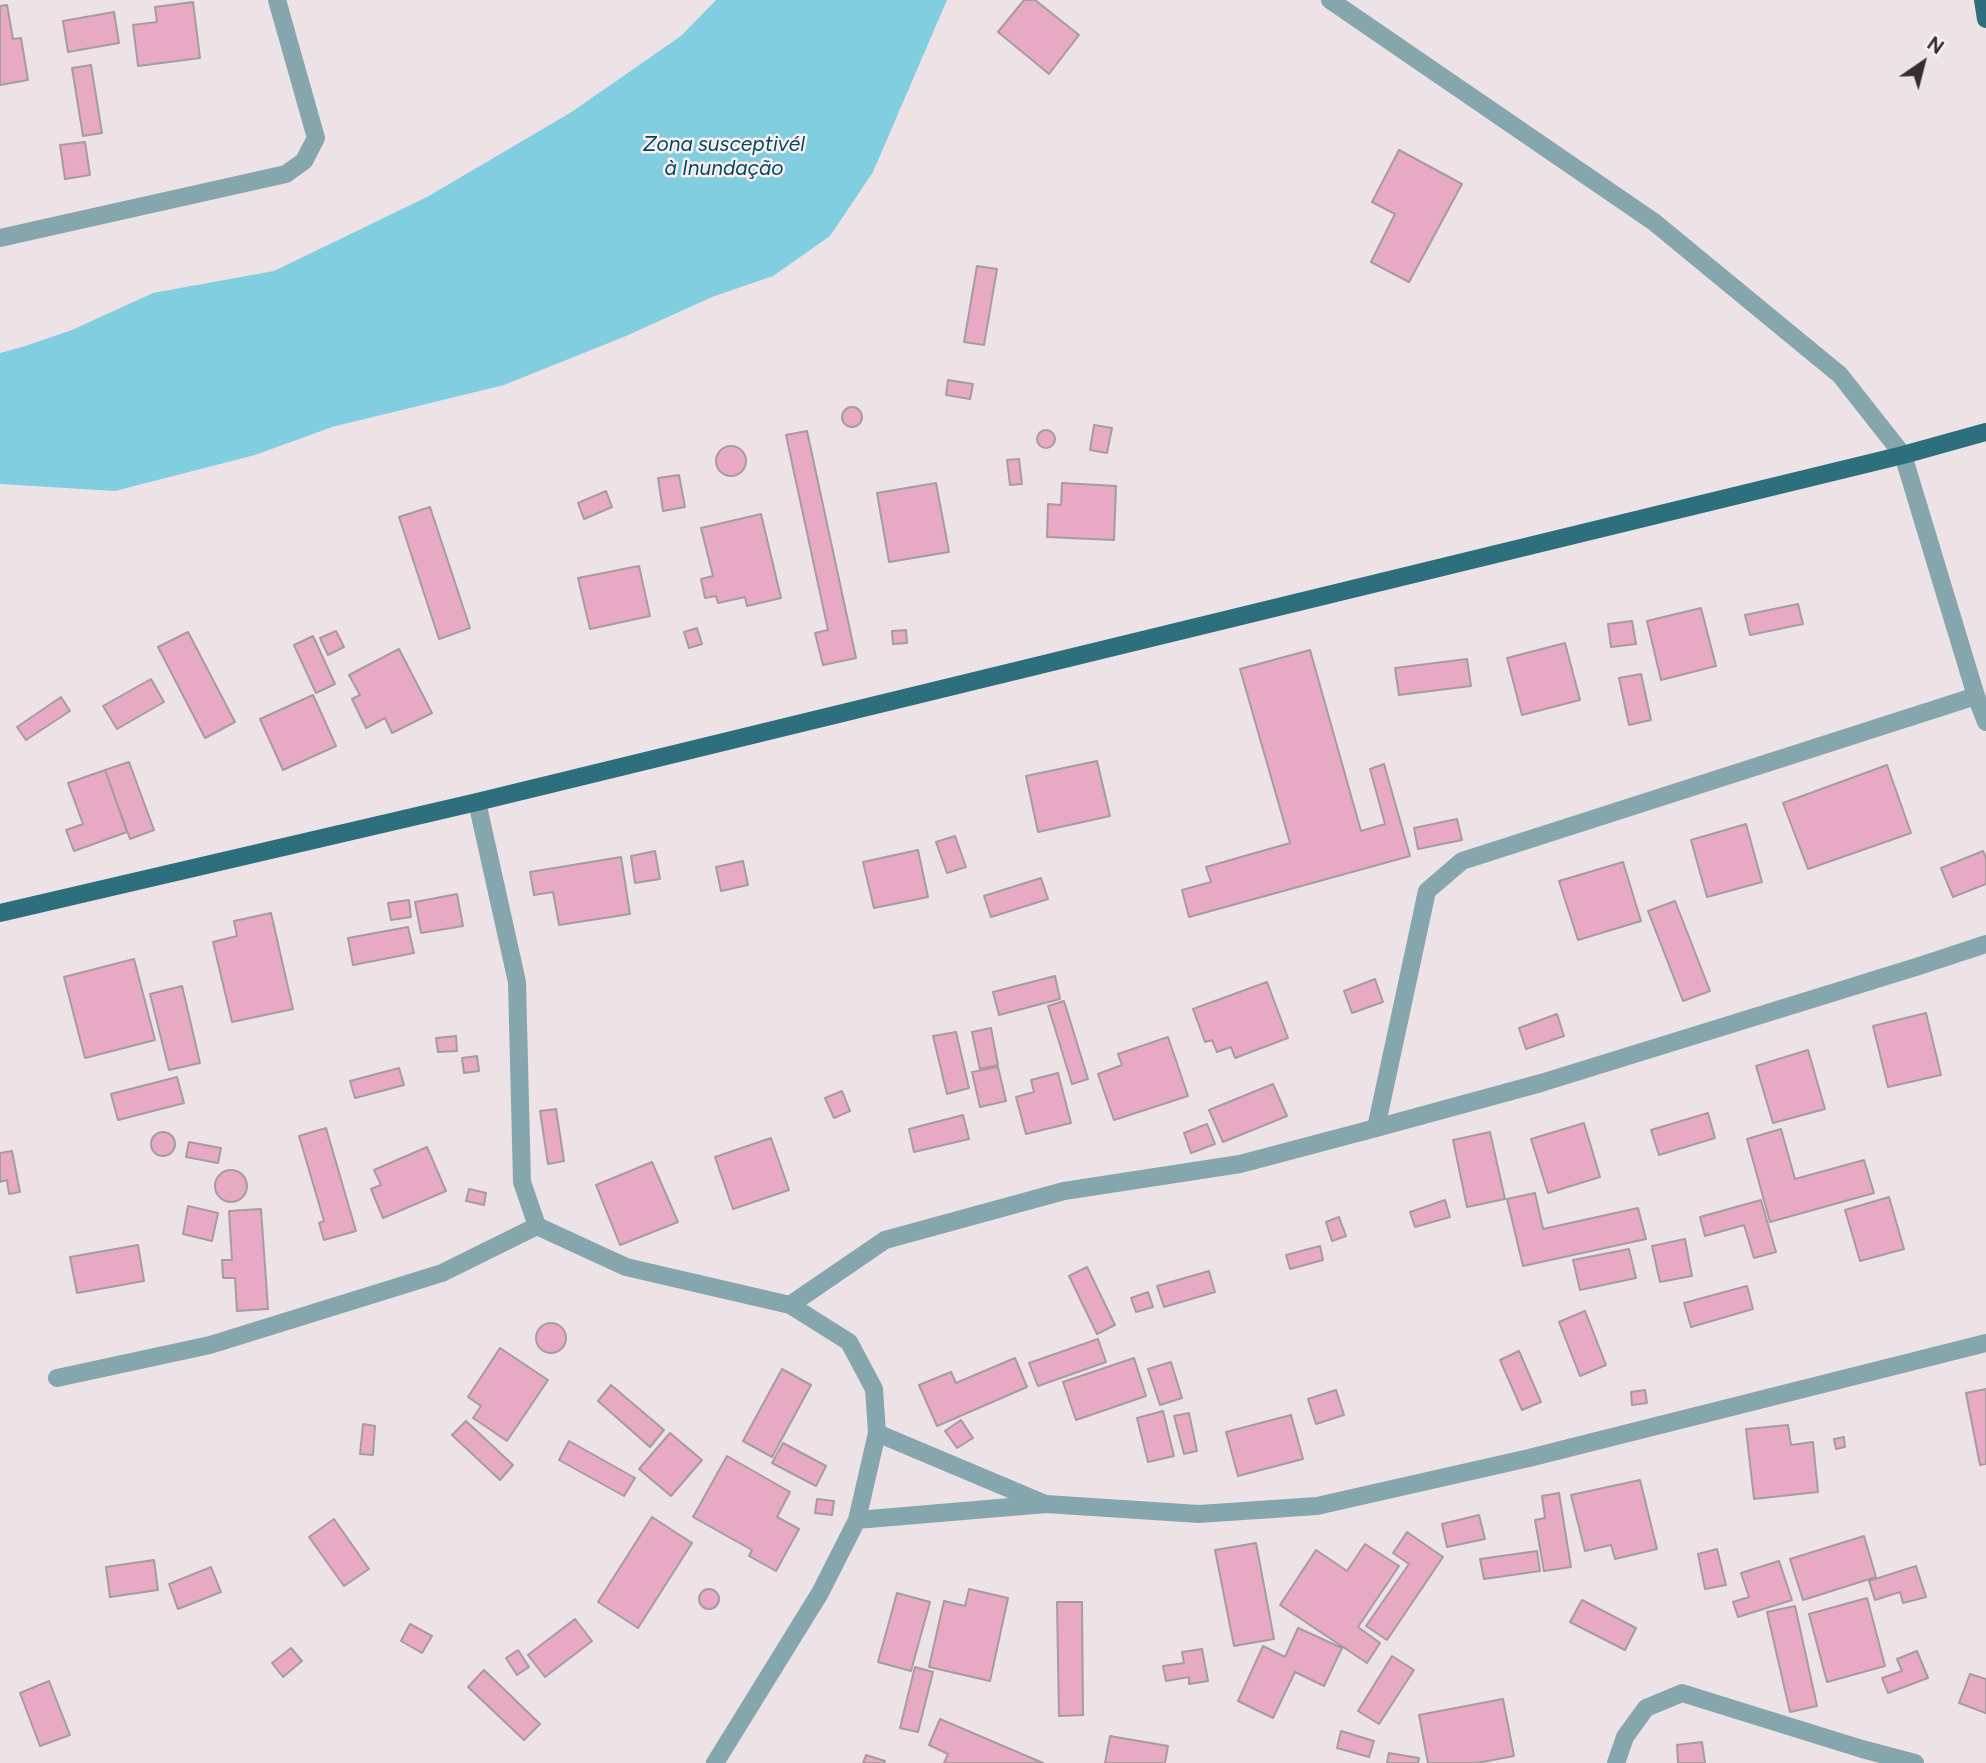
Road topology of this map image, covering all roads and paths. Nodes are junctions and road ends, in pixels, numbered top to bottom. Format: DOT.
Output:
graph roads {
  1 [pos="277,0"];
  2 [pos="1330,0"];
  3 [pos="1983,0"];
  4 [pos="1986,19"];
  5 [pos="0,238"];
  6 [pos="1986,432"];
  7 [pos="1903,455"];
  8 [pos="1976,696"];
  9 [pos="1986,722"];
  10 [pos="477,802"];
  11 [pos="0,913"];
  12 [pos="1986,944"];
  13 [pos="1376,1128"];
  14 [pos="537,1226"];
  15 [pos="790,1305"];
  16 [pos="1986,1343"];
  17 [pos="57,1378"];
  18 [pos="877,1433"];
  19 [pos="1046,1504"];
  20 [pos="858,1520"];
  21 [pos="715,1763"];
  22 [pos="1616,1763"];
  23 [pos="1915,1763"];
  1 -- 5 [label="street"];
  2 -- 7 [label="street"];
  3 -- 4 [label="main road"];
  6 -- 7 [label="main road"];
  7 -- 8 [label="street"];
  7 -- 10 [label="main road"];
  8 -- 9 [label="street"];
  8 -- 13 [label="street"];
  10 -- 11 [label="main road"];
  10 -- 14 [label="street"];
  12 -- 13 [label="street"];
  13 -- 15 [label="street"];
  14 -- 15 [label="street"];
  14 -- 17 [label="street"];
  15 -- 18 [label="street"];
  16 -- 19 [label="street"];
  18 -- 19 [label="street"];
  18 -- 20 [label="street"];
  19 -- 20 [label="street"];
  20 -- 21 [label="street"];
  22 -- 23 [label="street"];
}
